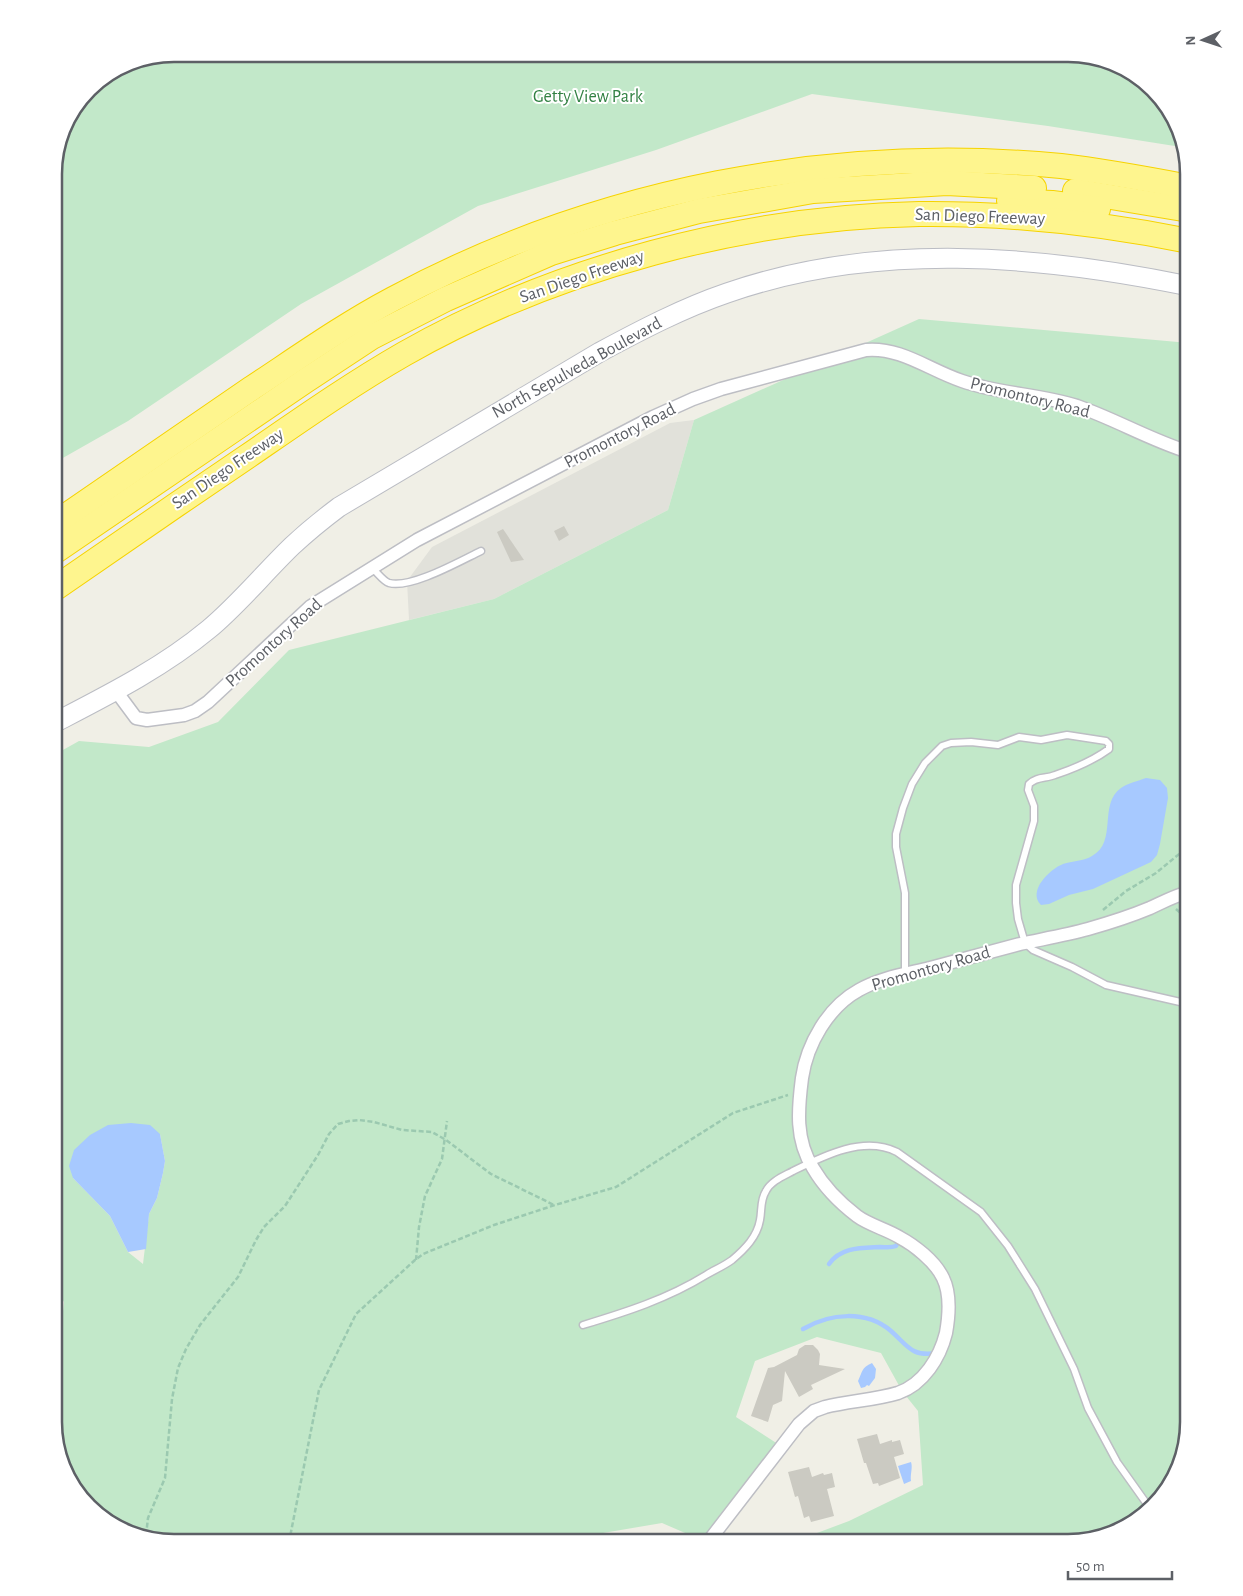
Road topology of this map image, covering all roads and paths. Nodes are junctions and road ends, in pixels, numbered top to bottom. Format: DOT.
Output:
graph roads {
  1 [pos="1180,185"];
  2 [pos="1180,208"];
  3 [pos="1180,224"];
  4 [pos="1180,239"];
  5 [pos="1180,284"];
  6 [pos="1180,449"];
  7 [pos="63,518"];
  8 [pos="63,546"];
  9 [pos="481,551"];
  10 [pos="63,565"];
  11 [pos="372,568"];
  12 [pos="63,583"];
  13 [pos="116,691"];
  14 [pos="63,719"];
  15 [pos="1180,853"];
  16 [pos="1180,896"];
  17 [pos="1169,900"];
  18 [pos="1180,914"];
  19 [pos="1088,929"];
  20 [pos="1025,943"];
  21 [pos="905,974"];
  22 [pos="1180,1002"];
  23 [pos="801,1087"];
  24 [pos="447,1121"];
  25 [pos="444,1140"];
  26 [pos="810,1163"];
  27 [pos="555,1205"];
  28 [pos="416,1260"];
  29 [pos="583,1325"];
  30 [pos="1145,1503"];
  31 [pos="147,1530"];
  32 [pos="291,1534"];
  33 [pos="714,1534"];
  1 -- 7 [label="highway"];
  2 -- 8 [label="highway"];
  3 -- 10 [label="highway"];
  4 -- 12 [label="highway, San Diego Freeway"];
  5 -- 13 [label="main road, North Sepulveda Boulevard"];
  6 -- 11 [label="street, Promontory Road"];
  9 -- 11 [label="lane"];
  11 -- 13 [label="street, Promontory Road"];
  13 -- 14 [label="main road, North Sepulveda Boulevard"];
  15 -- 19 [label="path"];
  16 -- 17 [label="street, Promontory Road"];
  17 -- 18 [label="path"];
  17 -- 19 [label="street, Promontory Road"];
  19 -- 20 [label="street, Promontory Road"];
  20 -- 21 [label="street, Promontory Road"];
  20 -- 21 [label="lane"];
  20 -- 22 [label="lane"];
  21 -- 23 [label="street, Promontory Road"];
  23 -- 26 [label="street, Promontory Road"];
  23 -- 27 [label="path"];
  24 -- 25 [label="path"];
  25 -- 27 [label="path"];
  25 -- 28 [label="path"];
  25 -- 31 [label="path"];
  26 -- 29 [label="lane"];
  26 -- 30 [label="lane"];
  26 -- 33 [label="street, Promontory Road"];
  27 -- 28 [label="path"];
  28 -- 32 [label="path"];
}
